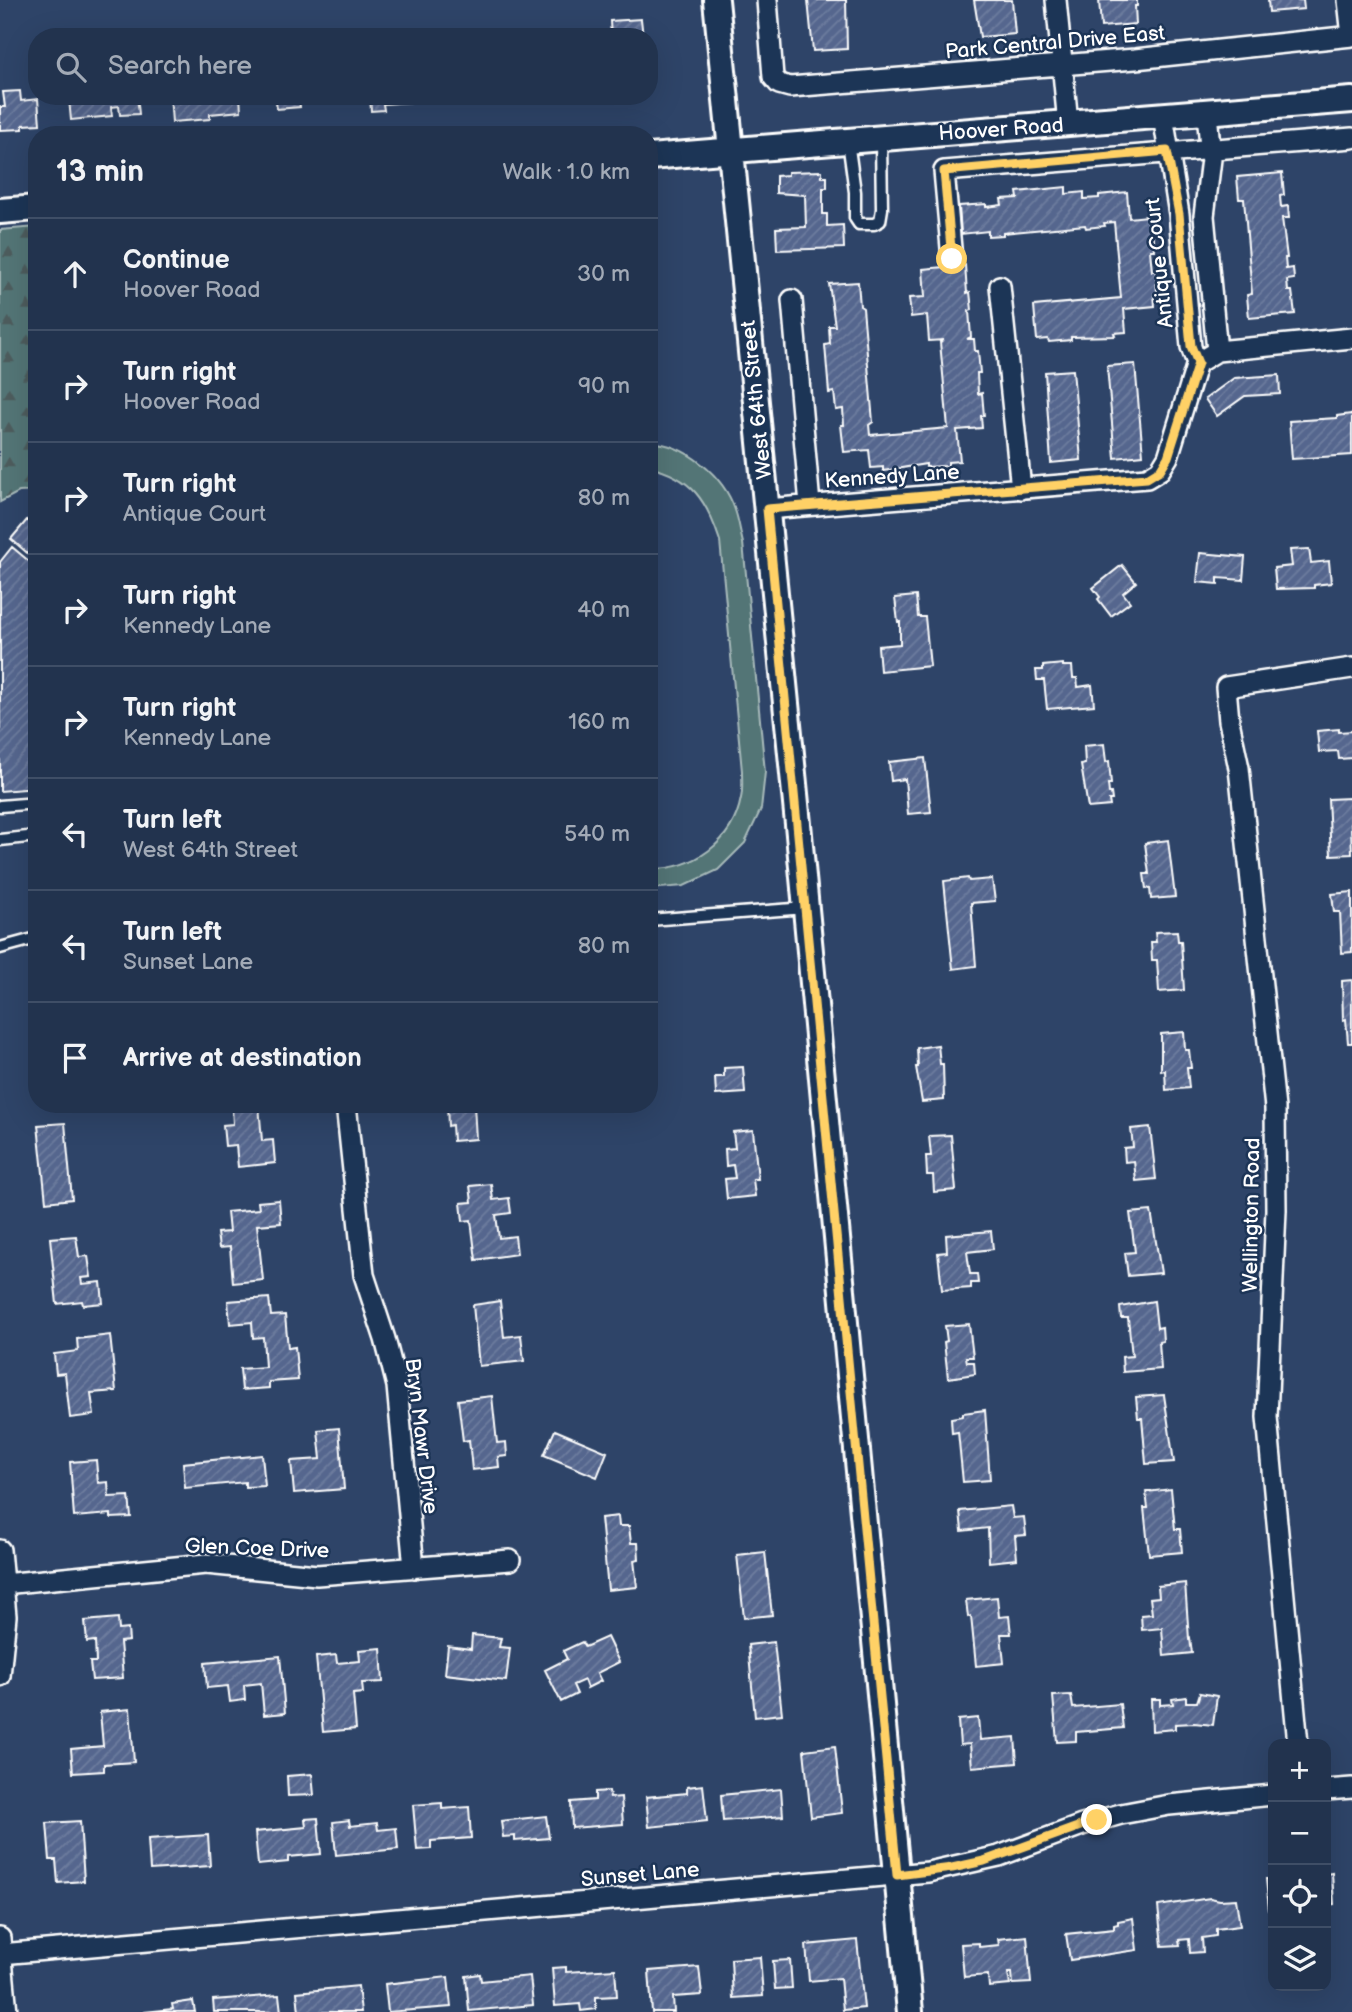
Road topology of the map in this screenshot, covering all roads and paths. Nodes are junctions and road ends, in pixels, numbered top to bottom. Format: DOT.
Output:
graph roads {
  1 [pos="716,0"];
  2 [pos="767,0"];
  3 [pos="1056,0"];
  4 [pos="1348,0"];
  5 [pos="1352,36"];
  6 [pos="1062,65"];
  7 [pos="1352,100"];
  8 [pos="1207,112"];
  9 [pos="1163,116"];
  10 [pos="1068,124"];
  11 [pos="881,138"];
  12 [pos="1352,138"];
  13 [pos="848,141"];
  14 [pos="1210,149"];
  15 [pos="732,150"];
  16 [pos="1167,151"];
  17 [pos="658,156"];
  18 [pos="28,209"];
  19 [pos="0,211"];
  20 [pos="952,259"];
  21 [pos="1000,286"];
  22 [pos="792,300"];
  23 [pos="1352,338"];
  24 [pos="1217,351"];
  25 [pos="1198,363"];
  26 [pos="1021,489"];
  27 [pos="810,505"];
  28 [pos="767,509"];
  29 [pos="1352,668"];
  30 [pos="28,804"];
  31 [pos="0,806"];
  32 [pos="28,837"];
  33 [pos="0,839"];
  34 [pos="806,908"];
  35 [pos="658,919"];
  36 [pos="28,940"];
  37 [pos="0,948"];
  38 [pos="347,1113"];
  39 [pos="0,1550"];
  40 [pos="510,1560"];
  41 [pos="414,1567"];
  42 [pos="3,1584"];
  43 [pos="0,1676"];
  44 [pos="1298,1739"];
  45 [pos="1352,1788"];
  46 [pos="1331,1790"];
  47 [pos="1268,1795"];
  48 [pos="897,1875"];
  49 [pos="1,1946"];
  50 [pos="7,2012"];
  51 [pos="910,2012"];
  1 -- 15 [label="street, West 64th Street"];
  2 -- 6 [label="street, Park Central Drive East"];
  3 -- 6 [label="street"];
  4 -- 5 [label="street"];
  5 -- 6 [label="street, Park Central Drive East"];
  6 -- 10 [label="street"];
  7 -- 8 [label="street, Hoover Road"];
  8 -- 9 [label="street, Hoover Road"];
  8 -- 14 [label="street"];
  9 -- 10 [label="street, Hoover Road"];
  9 -- 16 [label="street, Antique Court"];
  10 -- 11 [label="street, Hoover Road"];
  11 -- 13 [label="street, Hoover Road"];
  11 -- 13 [label="lane"];
  12 -- 14 [label="street, Hoover Road"];
  13 -- 15 [label="street, Hoover Road"];
  14 -- 16 [label="street, Hoover Road"];
  14 -- 24 [label="street"];
  15 -- 17 [label="street, Hoover Road"];
  15 -- 28 [label="street, West 64th Street"];
  16 -- 20 [label="street, Hoover Road"];
  16 -- 25 [label="street, Antique Court"];
  18 -- 19 [label="street"];
  21 -- 26 [label="street"];
  22 -- 27 [label="street, West 64th Street"];
  23 -- 24 [label="street"];
  24 -- 25 [label="street"];
  25 -- 26 [label="street, Kennedy Lane"];
  26 -- 27 [label="street, Kennedy Lane"];
  27 -- 28 [label="street, Kennedy Lane"];
  28 -- 34 [label="street, West 64th Street"];
  29 -- 44 [label="street, Wellington Road"];
  30 -- 31 [label="lane"];
  32 -- 33 [label="lane"];
  34 -- 35 [label="lane"];
  34 -- 48 [label="street, West 64th Street"];
  36 -- 37 [label="lane"];
  38 -- 41 [label="street, Bryn Mawr Drive"];
  39 -- 42 [label="street"];
  40 -- 41 [label="street, Glen Coe Drive"];
  41 -- 42 [label="street, Glen Coe Drive"];
  42 -- 43 [label="street"];
  45 -- 46 [label="street"];
  47 -- 48 [label="street, Sunset Lane"];
  48 -- 49 [label="street, Sunset Lane"];
  48 -- 51 [label="street, West 64th Street"];
  49 -- 50 [label="street"];
}
